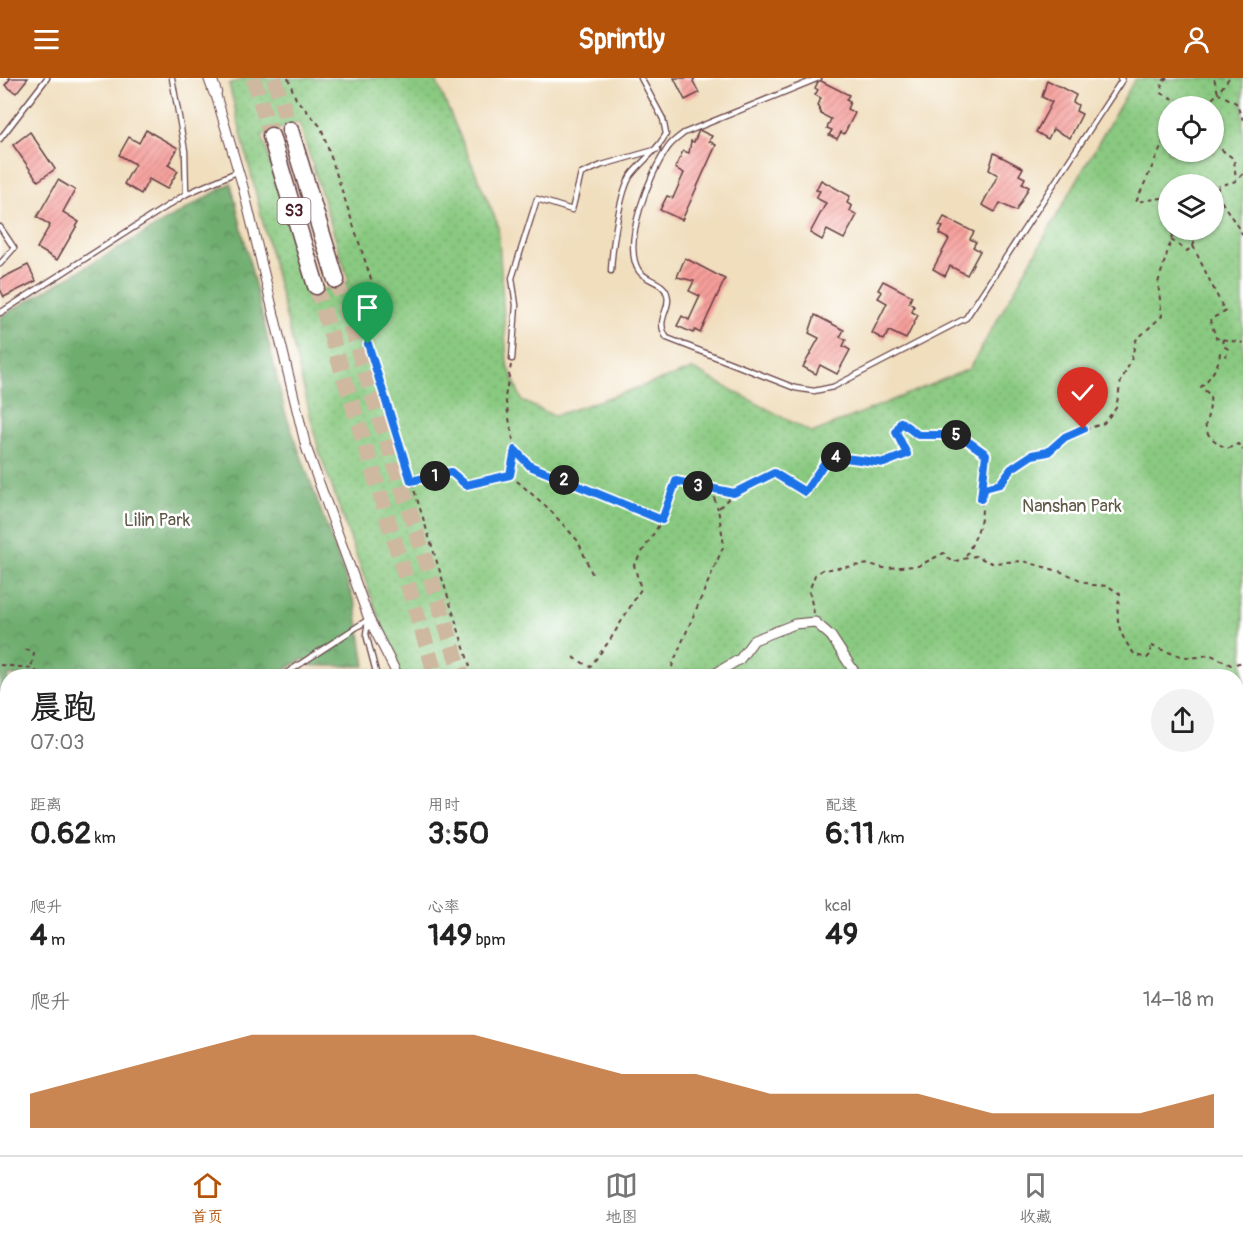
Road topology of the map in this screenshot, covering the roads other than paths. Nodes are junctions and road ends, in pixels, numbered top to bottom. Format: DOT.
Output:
graph roads {
  1 [pos="47,78"];
  2 [pos="172,78"];
  3 [pos="210,78"];
  4 [pos="641,78"];
  5 [pos="819,78"];
  6 [pos="1120,78"];
  7 [pos="215,92"];
  8 [pos="290,130"];
  9 [pos="271,136"];
  10 [pos="0,139"];
  11 [pos="658,149"];
  12 [pos="239,171"];
  13 [pos="186,194"];
  14 [pos="0,227"];
  15 [pos="0,264"];
  16 [pos="611,271"];
  17 [pos="336,280"];
  18 [pos="316,286"];
  19 [pos="0,313"];
  20 [pos="512,359"];
  21 [pos="369,619"];
  22 [pos="293,669"];
  23 [pos="374,669"];
  24 [pos="394,669"];
  25 [pos="723,669"];
  26 [pos="852,669"];
  1 -- 10 [label="lane"];
  2 -- 13 [label="lane"];
  3 -- 7 [label="street"];
  4 -- 11 [label="lane"];
  5 -- 6 [label="lane"];
  7 -- 12 [label="street"];
  8 -- 17 [label="highway, S3"];
  9 -- 18 [label="highway, S3"];
  11 -- 16 [label="lane"];
  11 -- 20 [label="lane"];
  12 -- 13 [label="lane"];
  12 -- 21 [label="street"];
  13 -- 19 [label="lane"];
  14 -- 15 [label="lane"];
  21 -- 22 [label="lane"];
  21 -- 23 [label="lane"];
  21 -- 24 [label="street"];
  25 -- 26 [label="street"];
}
